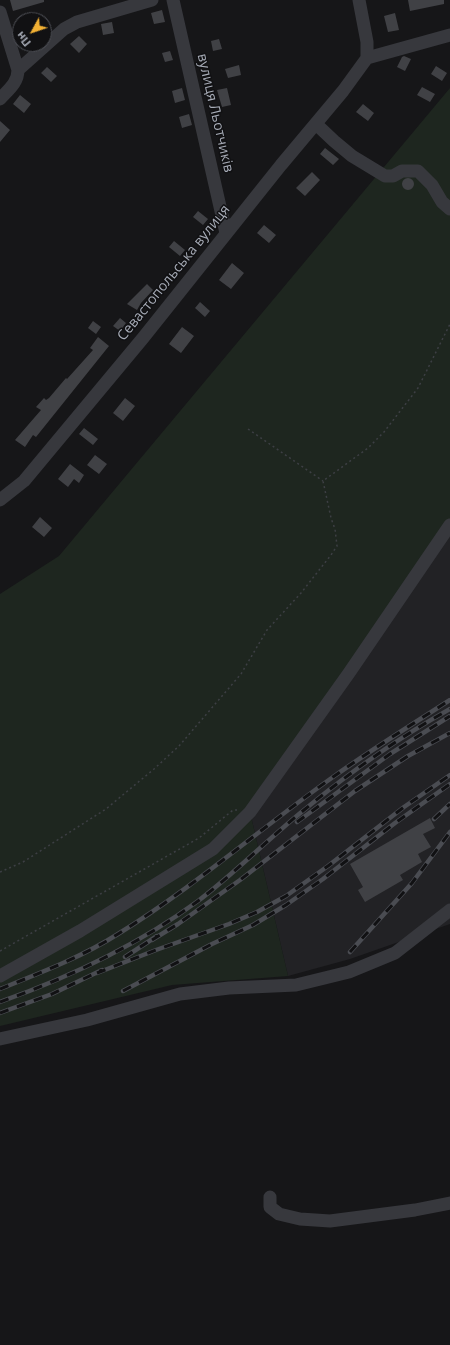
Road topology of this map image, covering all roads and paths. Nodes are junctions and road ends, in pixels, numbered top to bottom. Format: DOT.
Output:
graph roads {
  1 [pos="152,0"];
  2 [pos="173,0"];
  3 [pos="359,0"];
  4 [pos="0,12"];
  5 [pos="450,34"];
  6 [pos="367,58"];
  7 [pos="18,70"];
  8 [pos="0,99"];
  9 [pos="316,124"];
  10 [pos="450,209"];
  11 [pos="226,233"];
  12 [pos="450,324"];
  13 [pos="248,429"];
  14 [pos="323,481"];
  15 [pos="0,500"];
  16 [pos="450,525"];
  17 [pos="450,544"];
  18 [pos="433,550"];
  19 [pos="250,812"];
  20 [pos="0,872"];
  21 [pos="450,910"];
  22 [pos="0,951"];
  23 [pos="0,976"];
  24 [pos="0,1039"];
  25 [pos="270,1197"];
  26 [pos="450,1203"];
  1 -- 7 [label="street"];
  2 -- 11 [label="street, вулиця Льотчиків"];
  3 -- 6 [label="street"];
  4 -- 7 [label="street"];
  5 -- 6 [label="street"];
  6 -- 9 [label="street, Севастопольська вулиця"];
  7 -- 8 [label="street"];
  9 -- 10 [label="street"];
  9 -- 11 [label="street, Севастопольська вулиця"];
  11 -- 15 [label="street, Севастопольська вулиця"];
  12 -- 14 [label="path"];
  13 -- 14 [label="path"];
  14 -- 20 [label="path"];
  16 -- 18 [label="street"];
  17 -- 18 [label="street"];
  18 -- 19 [label="street"];
  19 -- 22 [label="path"];
  19 -- 23 [label="street"];
  21 -- 24 [label="street"];
  25 -- 26 [label="street"];
}
